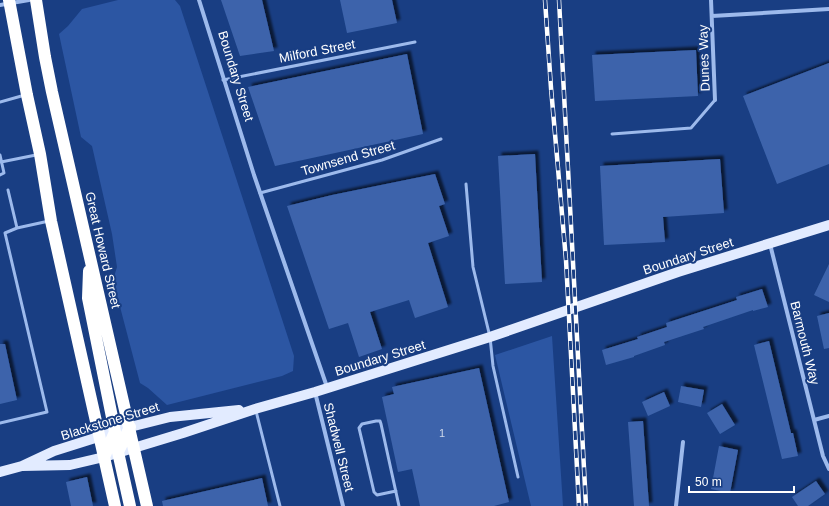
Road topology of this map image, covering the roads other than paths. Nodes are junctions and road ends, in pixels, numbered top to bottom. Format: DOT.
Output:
graph roads {
  1 [pos="29,0"];
  2 [pos="36,0"];
  3 [pos="199,0"];
  4 [pos="711,0"];
  5 [pos="6,3"];
  6 [pos="829,10"];
  7 [pos="712,16"];
  8 [pos="415,42"];
  9 [pos="223,80"];
  10 [pos="27,95"];
  11 [pos="715,100"];
  12 [pos="0,102"];
  13 [pos="612,134"];
  14 [pos="441,139"];
  15 [pos="40,154"];
  16 [pos="0,155"];
  17 [pos="2,162"];
  18 [pos="0,175"];
  19 [pos="466,184"];
  20 [pos="8,190"];
  21 [pos="260,193"];
  22 [pos="51,221"];
  23 [pos="829,225"];
  24 [pos="17,228"];
  25 [pos="770,244"];
  26 [pos="90,255"];
  27 [pos="490,338"];
  28 [pos="328,388"];
  29 [pos="315,392"];
  30 [pos="255,409"];
  31 [pos="829,416"];
  32 [pos="814,420"];
  33 [pos="0,422"];
  34 [pos="130,427"];
  35 [pos="115,432"];
  36 [pos="99,437"];
  37 [pos="683,442"];
  38 [pos="134,447"];
  39 [pos="118,452"];
  40 [pos="104,457"];
  41 [pos="22,466"];
  42 [pos="829,469"];
  43 [pos="0,472"];
  44 [pos="518,477"];
  45 [pos="396,491"];
  46 [pos="115,506"];
  47 [pos="130,506"];
  48 [pos="147,506"];
  49 [pos="280,506"];
  50 [pos="343,506"];
  51 [pos="399,506"];
  52 [pos="676,506"];
  1 -- 5 [label="street"];
  2 -- 26 [label="highway, Great Howard Street"];
  3 -- 9 [label="street, Boundary Street"];
  4 -- 7 [label="street, Dunes Way"];
  5 -- 10 [label="highway"];
  6 -- 7 [label="street, Dunes Way"];
  7 -- 11 [label="street, Dunes Way"];
  8 -- 9 [label="lane, Milford Street"];
  9 -- 21 [label="street, Boundary Street"];
  10 -- 12 [label="lane"];
  10 -- 15 [label="highway"];
  11 -- 13 [label="lane"];
  14 -- 21 [label="lane, Townsend Street"];
  15 -- 17 [label="lane"];
  15 -- 22 [label="highway"];
  16 -- 17 [label="lane"];
  17 -- 18 [label="lane"];
  19 -- 27 [label="lane"];
  20 -- 24 [label="lane"];
  21 -- 28 [label="street, Boundary Street"];
  22 -- 24 [label="lane"];
  22 -- 36 [label="highway"];
  23 -- 25 [label="main road, Boundary Street"];
  24 -- 33 [label="lane"];
  25 -- 27 [label="main road, Boundary Street"];
  25 -- 32 [label="street, Barmouth Way"];
  26 -- 34 [label="highway, Great Howard Street"];
  26 -- 35 [label="highway"];
  27 -- 28 [label="main road, Boundary Street"];
  27 -- 44 [label="lane"];
  28 -- 29 [label="main road, Blackstone Street"];
  29 -- 30 [label="main road, Blackstone Street"];
  29 -- 50 [label="street, Shadwell Street"];
  30 -- 34 [label="main road, Blackstone Street"];
  30 -- 38 [label="main road, Blackstone Street"];
  30 -- 49 [label="lane"];
  31 -- 32 [label="street"];
  32 -- 42 [label="street, Barmouth Way"];
  34 -- 35 [label="main road, Blackstone Street"];
  34 -- 38 [label="highway, Great Howard Street"];
  34 -- 39 [label="highway"];
  35 -- 36 [label="main road, Blackstone Street"];
  35 -- 40 [label="highway"];
  36 -- 40 [label="highway"];
  36 -- 41 [label="main road, Blackstone Street"];
  37 -- 52 [label="street"];
  38 -- 39 [label="main road, Blackstone Street"];
  38 -- 48 [label="highway, Great Howard Street"];
  39 -- 40 [label="main road, Blackstone Street"];
  39 -- 47 [label="highway"];
  40 -- 41 [label="main road, Blackstone Street"];
  40 -- 46 [label="highway"];
  41 -- 43 [label="main road, Blackstone Street"];
  45 -- 45 [label="lane"];
  45 -- 51 [label="lane"];
}
